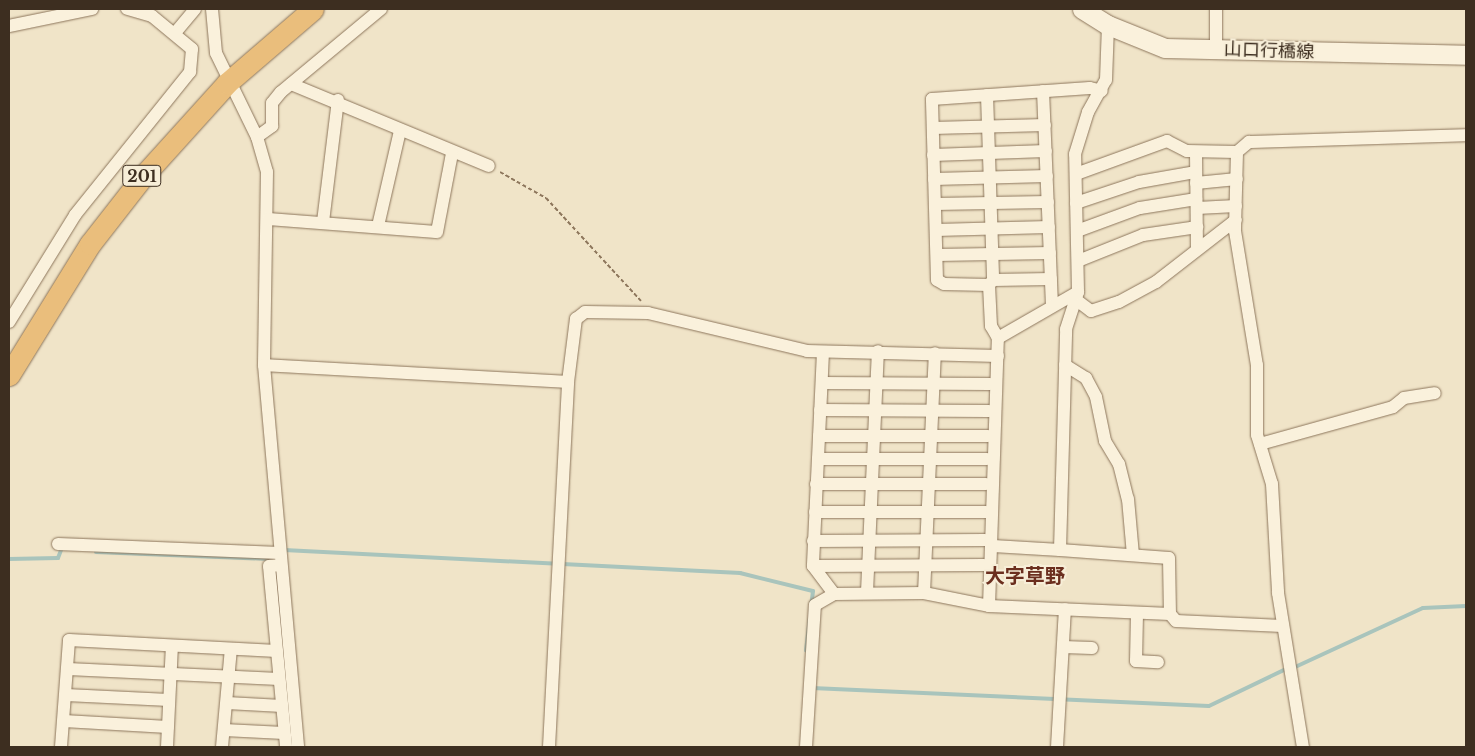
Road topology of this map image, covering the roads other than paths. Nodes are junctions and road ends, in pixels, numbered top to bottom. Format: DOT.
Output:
graph roads {
  1 [pos="86,9"];
  2 [pos="92,9"];
  3 [pos="127,9"];
  4 [pos="195,9"];
  5 [pos="212,9"];
  6 [pos="313,9"];
  7 [pos="380,9"];
  8 [pos="1082,9"];
  9 [pos="1216,9"];
  10 [pos="1108,25"];
  11 [pos="9,26"];
  12 [pos="175,33"];
  13 [pos="1216,50"];
  14 [pos="1466,55"];
  15 [pos="227,83"];
  16 [pos="291,84"];
  17 [pos="1043,91"];
  18 [pos="1102,91"];
  19 [pos="987,95"];
  20 [pos="338,100"];
  21 [pos="1045,125"];
  22 [pos="988,126"];
  23 [pos="933,128"];
  24 [pos="400,131"];
  25 [pos="1466,135"];
  26 [pos="257,136"];
  27 [pos="1046,151"];
  28 [pos="1196,152"];
  29 [pos="1237,152"];
  30 [pos="452,153"];
  31 [pos="989,153"];
  32 [pos="933,154"];
  33 [pos="489,166"];
  34 [pos="1076,174"];
  35 [pos="1047,176"];
  36 [pos="1196,177"];
  37 [pos="990,178"];
  38 [pos="934,179"];
  39 [pos="1236,179"];
  40 [pos="1048,202"];
  41 [pos="990,203"];
  42 [pos="1076,203"];
  43 [pos="935,204"];
  44 [pos="1197,204"];
  45 [pos="1236,206"];
  46 [pos="268,219"];
  47 [pos="1236,220"];
  48 [pos="323,222"];
  49 [pos="378,226"];
  50 [pos="1049,227"];
  51 [pos="1197,228"];
  52 [pos="991,229"];
  53 [pos="936,230"];
  54 [pos="1077,231"];
  55 [pos="1197,250"];
  56 [pos="1050,253"];
  57 [pos="992,254"];
  58 [pos="936,255"];
  59 [pos="1078,260"];
  60 [pos="1051,279"];
  61 [pos="991,282"];
  62 [pos="1077,296"];
  63 [pos="1052,303"];
  64 [pos="9,322"];
  65 [pos="998,338"];
  66 [pos="878,351"];
  67 [pos="824,352"];
  68 [pos="934,353"];
  69 [pos="994,360"];
  70 [pos="264,365"];
  71 [pos="1065,365"];
  72 [pos="9,375"];
  73 [pos="877,381"];
  74 [pos="568,382"];
  75 [pos="933,382"];
  76 [pos="822,383"];
  77 [pos="990,384"];
  78 [pos="1435,393"];
  79 [pos="877,407"];
  80 [pos="932,409"];
  81 [pos="820,410"];
  82 [pos="989,411"];
  83 [pos="875,433"];
  84 [pos="931,434"];
  85 [pos="819,436"];
  86 [pos="988,436"];
  87 [pos="1260,444"];
  88 [pos="930,458"];
  89 [pos="818,459"];
  90 [pos="873,459"];
  91 [pos="987,460"];
  92 [pos="816,484"];
  93 [pos="872,484"];
  94 [pos="929,484"];
  95 [pos="986,484"];
  96 [pos="870,511"];
  97 [pos="928,511"];
  98 [pos="815,512"];
  99 [pos="986,512"];
  100 [pos="869,538"];
  101 [pos="926,539"];
  102 [pos="813,541"];
  103 [pos="989,543"];
  104 [pos="58,544"];
  105 [pos="1060,550"];
  106 [pos="1132,555"];
  107 [pos="280,559"];
  108 [pos="867,563"];
  109 [pos="925,563"];
  110 [pos="984,565"];
  111 [pos="813,566"];
  112 [pos="983,586"];
  113 [pos="867,592"];
  114 [pos="924,593"];
  115 [pos="834,594"];
  116 [pos="988,606"];
  117 [pos="1065,609"];
  118 [pos="1137,614"];
  119 [pos="1170,614"];
  120 [pos="1282,626"];
  121 [pos="172,646"];
  122 [pos="1062,647"];
  123 [pos="1092,648"];
  124 [pos="231,649"];
  125 [pos="277,651"];
  126 [pos="1158,662"];
  127 [pos="68,669"];
  128 [pos="170,674"];
  129 [pos="230,678"];
  130 [pos="280,679"];
  131 [pos="66,695"];
  132 [pos="169,700"];
  133 [pos="227,703"];
  134 [pos="282,706"];
  135 [pos="64,721"];
  136 [pos="168,727"];
  137 [pos="224,730"];
  138 [pos="284,733"];
  139 [pos="62,747"];
  140 [pos="167,747"];
  141 [pos="222,747"];
  142 [pos="286,747"];
  143 [pos="298,747"];
  144 [pos="549,747"];
  145 [pos="806,747"];
  146 [pos="1057,747"];
  147 [pos="1303,747"];
  1 -- 2 [label="street"];
  1 -- 11 [label="street"];
  3 -- 12 [label="street"];
  4 -- 12 [label="street"];
  5 -- 15 [label="street"];
  6 -- 15 [label="highway, 201"];
  7 -- 16 [label="street"];
  8 -- 10 [label="main road, 山口行橋線"];
  9 -- 13 [label="street"];
  10 -- 13 [label="main road, 山口行橋線"];
  10 -- 18 [label="street"];
  12 -- 64 [label="street"];
  13 -- 14 [label="main road, 山口行橋線"];
  15 -- 26 [label="street"];
  15 -- 72 [label="highway, 201"];
  16 -- 20 [label="street"];
  16 -- 26 [label="street"];
  17 -- 18 [label="street"];
  17 -- 19 [label="street"];
  17 -- 21 [label="street"];
  18 -- 34 [label="street"];
  19 -- 22 [label="street"];
  19 -- 23 [label="street"];
  20 -- 24 [label="street"];
  20 -- 48 [label="street"];
  21 -- 22 [label="street"];
  21 -- 27 [label="street"];
  22 -- 23 [label="street"];
  22 -- 31 [label="street"];
  23 -- 32 [label="street"];
  24 -- 30 [label="street"];
  24 -- 49 [label="street"];
  25 -- 29 [label="street"];
  26 -- 46 [label="street"];
  27 -- 31 [label="street"];
  27 -- 35 [label="street"];
  28 -- 29 [label="street"];
  28 -- 34 [label="street"];
  28 -- 36 [label="street"];
  29 -- 39 [label="street"];
  30 -- 33 [label="street"];
  30 -- 49 [label="street"];
  31 -- 32 [label="street"];
  31 -- 37 [label="street"];
  32 -- 38 [label="street"];
  34 -- 42 [label="street"];
  35 -- 37 [label="street"];
  35 -- 40 [label="street"];
  36 -- 39 [label="street"];
  36 -- 42 [label="street"];
  36 -- 44 [label="street"];
  37 -- 38 [label="street"];
  37 -- 41 [label="street"];
  38 -- 43 [label="street"];
  39 -- 45 [label="street"];
  40 -- 41 [label="street"];
  40 -- 50 [label="street"];
  41 -- 43 [label="street"];
  41 -- 52 [label="street"];
  42 -- 54 [label="street"];
  43 -- 53 [label="street"];
  44 -- 45 [label="street"];
  44 -- 51 [label="street"];
  44 -- 54 [label="street"];
  45 -- 47 [label="street"];
  46 -- 48 [label="street"];
  46 -- 70 [label="street"];
  47 -- 55 [label="street"];
  47 -- 87 [label="street"];
  48 -- 49 [label="street"];
  50 -- 52 [label="street"];
  50 -- 56 [label="street"];
  51 -- 55 [label="street"];
  51 -- 59 [label="street"];
  52 -- 53 [label="street"];
  52 -- 57 [label="street"];
  53 -- 58 [label="street"];
  54 -- 59 [label="street"];
  55 -- 62 [label="street"];
  56 -- 57 [label="street"];
  56 -- 60 [label="street"];
  57 -- 58 [label="street"];
  57 -- 61 [label="street"];
  58 -- 61 [label="street"];
  59 -- 62 [label="street"];
  60 -- 61 [label="street"];
  60 -- 63 [label="street"];
  61 -- 65 [label="street"];
  62 -- 63 [label="street"];
  62 -- 71 [label="street"];
  63 -- 65 [label="street"];
  65 -- 69 [label="street"];
  66 -- 67 [label="street"];
  66 -- 68 [label="street"];
  66 -- 73 [label="street"];
  67 -- 74 [label="street"];
  67 -- 76 [label="street"];
  68 -- 69 [label="street"];
  68 -- 75 [label="street"];
  69 -- 77 [label="street"];
  69 -- 103 [label="street"];
  70 -- 74 [label="street"];
  70 -- 107 [label="street"];
  71 -- 105 [label="street"];
  71 -- 106 [label="street"];
  73 -- 75 [label="street"];
  73 -- 76 [label="street"];
  73 -- 79 [label="street"];
  74 -- 144 [label="street"];
  75 -- 77 [label="street"];
  75 -- 80 [label="street"];
  76 -- 81 [label="street"];
  77 -- 82 [label="street"];
  78 -- 87 [label="street"];
  79 -- 80 [label="street"];
  79 -- 81 [label="street"];
  79 -- 83 [label="street"];
  80 -- 82 [label="street"];
  80 -- 84 [label="street"];
  81 -- 85 [label="street"];
  82 -- 86 [label="street"];
  83 -- 84 [label="street"];
  83 -- 85 [label="street"];
  83 -- 90 [label="street"];
  84 -- 86 [label="street"];
  84 -- 88 [label="street"];
  85 -- 89 [label="street"];
  86 -- 91 [label="street"];
  87 -- 120 [label="street"];
  88 -- 90 [label="street"];
  88 -- 91 [label="street"];
  88 -- 94 [label="street"];
  89 -- 90 [label="street"];
  89 -- 92 [label="street"];
  90 -- 93 [label="street"];
  91 -- 95 [label="street"];
  92 -- 93 [label="street"];
  92 -- 98 [label="street"];
  93 -- 94 [label="street"];
  93 -- 96 [label="street"];
  94 -- 95 [label="street"];
  94 -- 97 [label="street"];
  95 -- 99 [label="street"];
  96 -- 97 [label="street"];
  96 -- 98 [label="street"];
  96 -- 100 [label="street"];
  97 -- 99 [label="street"];
  97 -- 101 [label="street"];
  98 -- 102 [label="street"];
  99 -- 103 [label="street"];
  100 -- 101 [label="street"];
  100 -- 102 [label="street"];
  100 -- 108 [label="street"];
  101 -- 103 [label="street"];
  101 -- 109 [label="street"];
  102 -- 111 [label="street"];
  103 -- 105 [label="street"];
  103 -- 110 [label="street"];
  103 -- 116 [label="street"];
  104 -- 107 [label="street"];
  105 -- 106 [label="street"];
  106 -- 119 [label="street"];
  107 -- 125 [label="street"];
  107 -- 143 [label="street"];
  108 -- 109 [label="street"];
  108 -- 111 [label="street"];
  108 -- 113 [label="street"];
  109 -- 110 [label="street"];
  109 -- 114 [label="street"];
  110 -- 112 [label="street"];
  111 -- 115 [label="street"];
  113 -- 114 [label="street"];
  113 -- 115 [label="street"];
  114 -- 116 [label="street"];
  115 -- 145 [label="street"];
  116 -- 117 [label="street"];
  117 -- 118 [label="street"];
  117 -- 122 [label="street"];
  118 -- 119 [label="street"];
  118 -- 126 [label="street"];
  119 -- 120 [label="street"];
  120 -- 147 [label="street"];
  121 -- 124 [label="street"];
  121 -- 127 [label="street"];
  121 -- 128 [label="street"];
  122 -- 123 [label="street"];
  122 -- 146 [label="street"];
  124 -- 125 [label="street"];
  124 -- 129 [label="street"];
  125 -- 130 [label="street"];
  127 -- 128 [label="street"];
  127 -- 131 [label="street"];
  128 -- 129 [label="street"];
  128 -- 132 [label="street"];
  129 -- 130 [label="street"];
  129 -- 133 [label="street"];
  130 -- 134 [label="street"];
  131 -- 132 [label="street"];
  131 -- 135 [label="street"];
  132 -- 136 [label="street"];
  133 -- 134 [label="street"];
  133 -- 137 [label="street"];
  134 -- 138 [label="street"];
  135 -- 136 [label="street"];
  135 -- 139 [label="street"];
  136 -- 140 [label="street"];
  137 -- 138 [label="street"];
  137 -- 141 [label="street"];
  138 -- 142 [label="street"];
}
